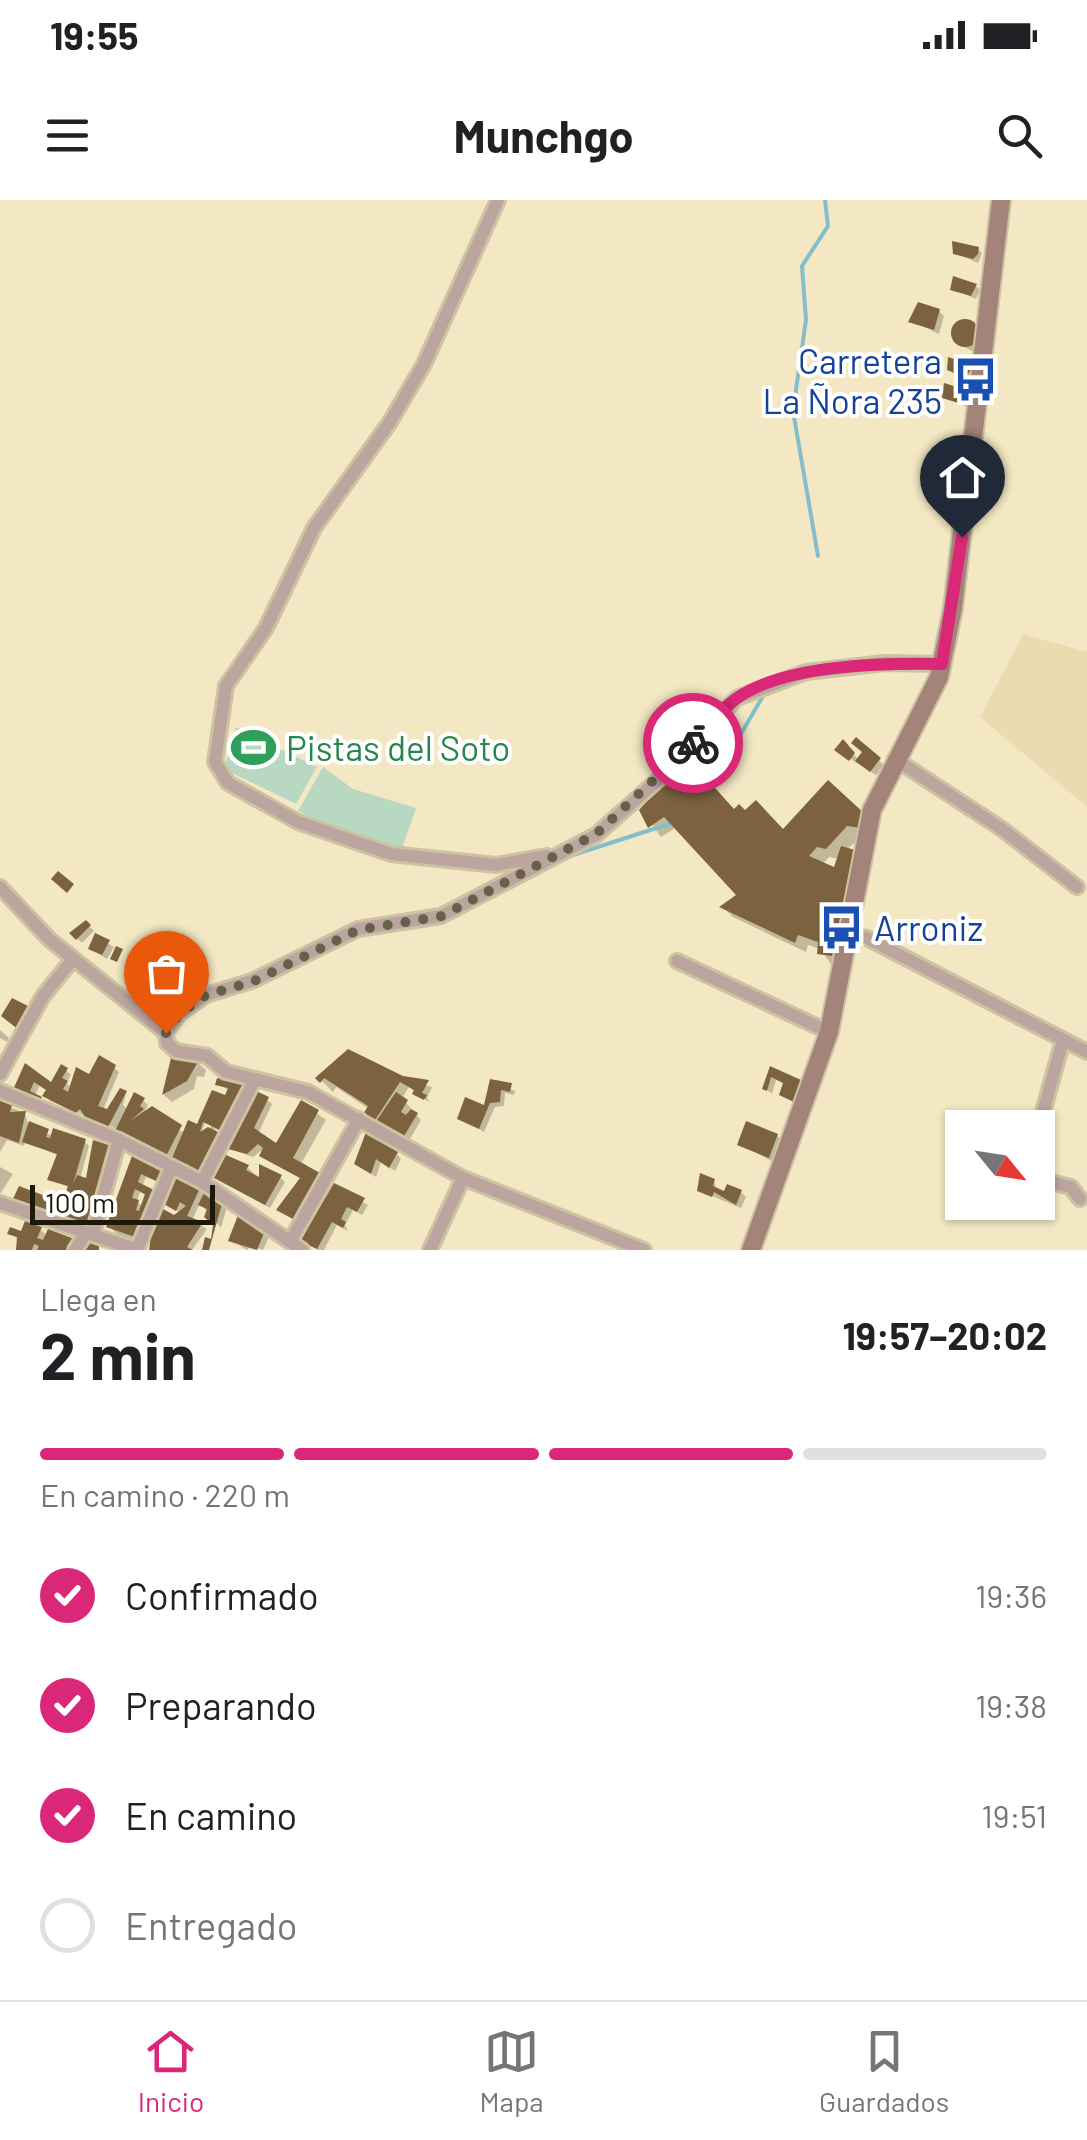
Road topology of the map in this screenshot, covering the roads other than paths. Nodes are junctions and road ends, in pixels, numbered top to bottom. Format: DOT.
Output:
graph roads {
  1 [pos="498,200"];
  2 [pos="1001,200"];
  3 [pos="942,664"];
  4 [pos="895,759"];
  5 [pos="559,854"];
  6 [pos="0,887"];
  7 [pos="1077,887"];
  8 [pos="846,934"];
  9 [pos="73,959"];
  10 [pos="678,961"];
  11 [pos="830,1032"];
  12 [pos="166,1033"];
  13 [pos="1063,1040"];
  14 [pos="1087,1052"];
  15 [pos="0,1074"];
  16 [pos="254,1078"];
  17 [pos="0,1091"];
  18 [pos="1044,1110"];
  19 [pos="358,1119"];
  20 [pos="119,1140"];
  21 [pos="171,1168"];
  22 [pos="463,1178"];
  23 [pos="202,1182"];
  24 [pos="1055,1183"];
  25 [pos="1080,1199"];
  26 [pos="0,1204"];
  27 [pos="90,1232"];
  28 [pos="298,1247"];
  29 [pos="138,1249"];
  30 [pos="76,1250"];
  31 [pos="430,1250"];
  32 [pos="644,1250"];
  33 [pos="751,1250"];
  1 -- 5 [label="street"];
  2 -- 3 [label="main road"];
  3 -- 4 [label="main road"];
  3 -- 5 [label="street"];
  4 -- 7 [label="street"];
  4 -- 8 [label="main road"];
  5 -- 12 [label="street"];
  6 -- 9 [label="street"];
  8 -- 11 [label="main road"];
  8 -- 13 [label="street"];
  9 -- 12 [label="street"];
  9 -- 15 [label="street"];
  10 -- 11 [label="street"];
  11 -- 33 [label="main road"];
  12 -- 16 [label="street"];
  13 -- 14 [label="street"];
  13 -- 18 [label="street"];
  16 -- 19 [label="street"];
  16 -- 23 [label="street"];
  17 -- 20 [label="street"];
  19 -- 22 [label="street"];
  19 -- 28 [label="street"];
  20 -- 21 [label="street"];
  20 -- 27 [label="street"];
  21 -- 23 [label="street"];
  21 -- 29 [label="street"];
  22 -- 31 [label="street"];
  22 -- 32 [label="street"];
  23 -- 28 [label="street"];
  24 -- 25 [label="street"];
  26 -- 27 [label="street"];
  27 -- 29 [label="street"];
  27 -- 30 [label="street"];
}
